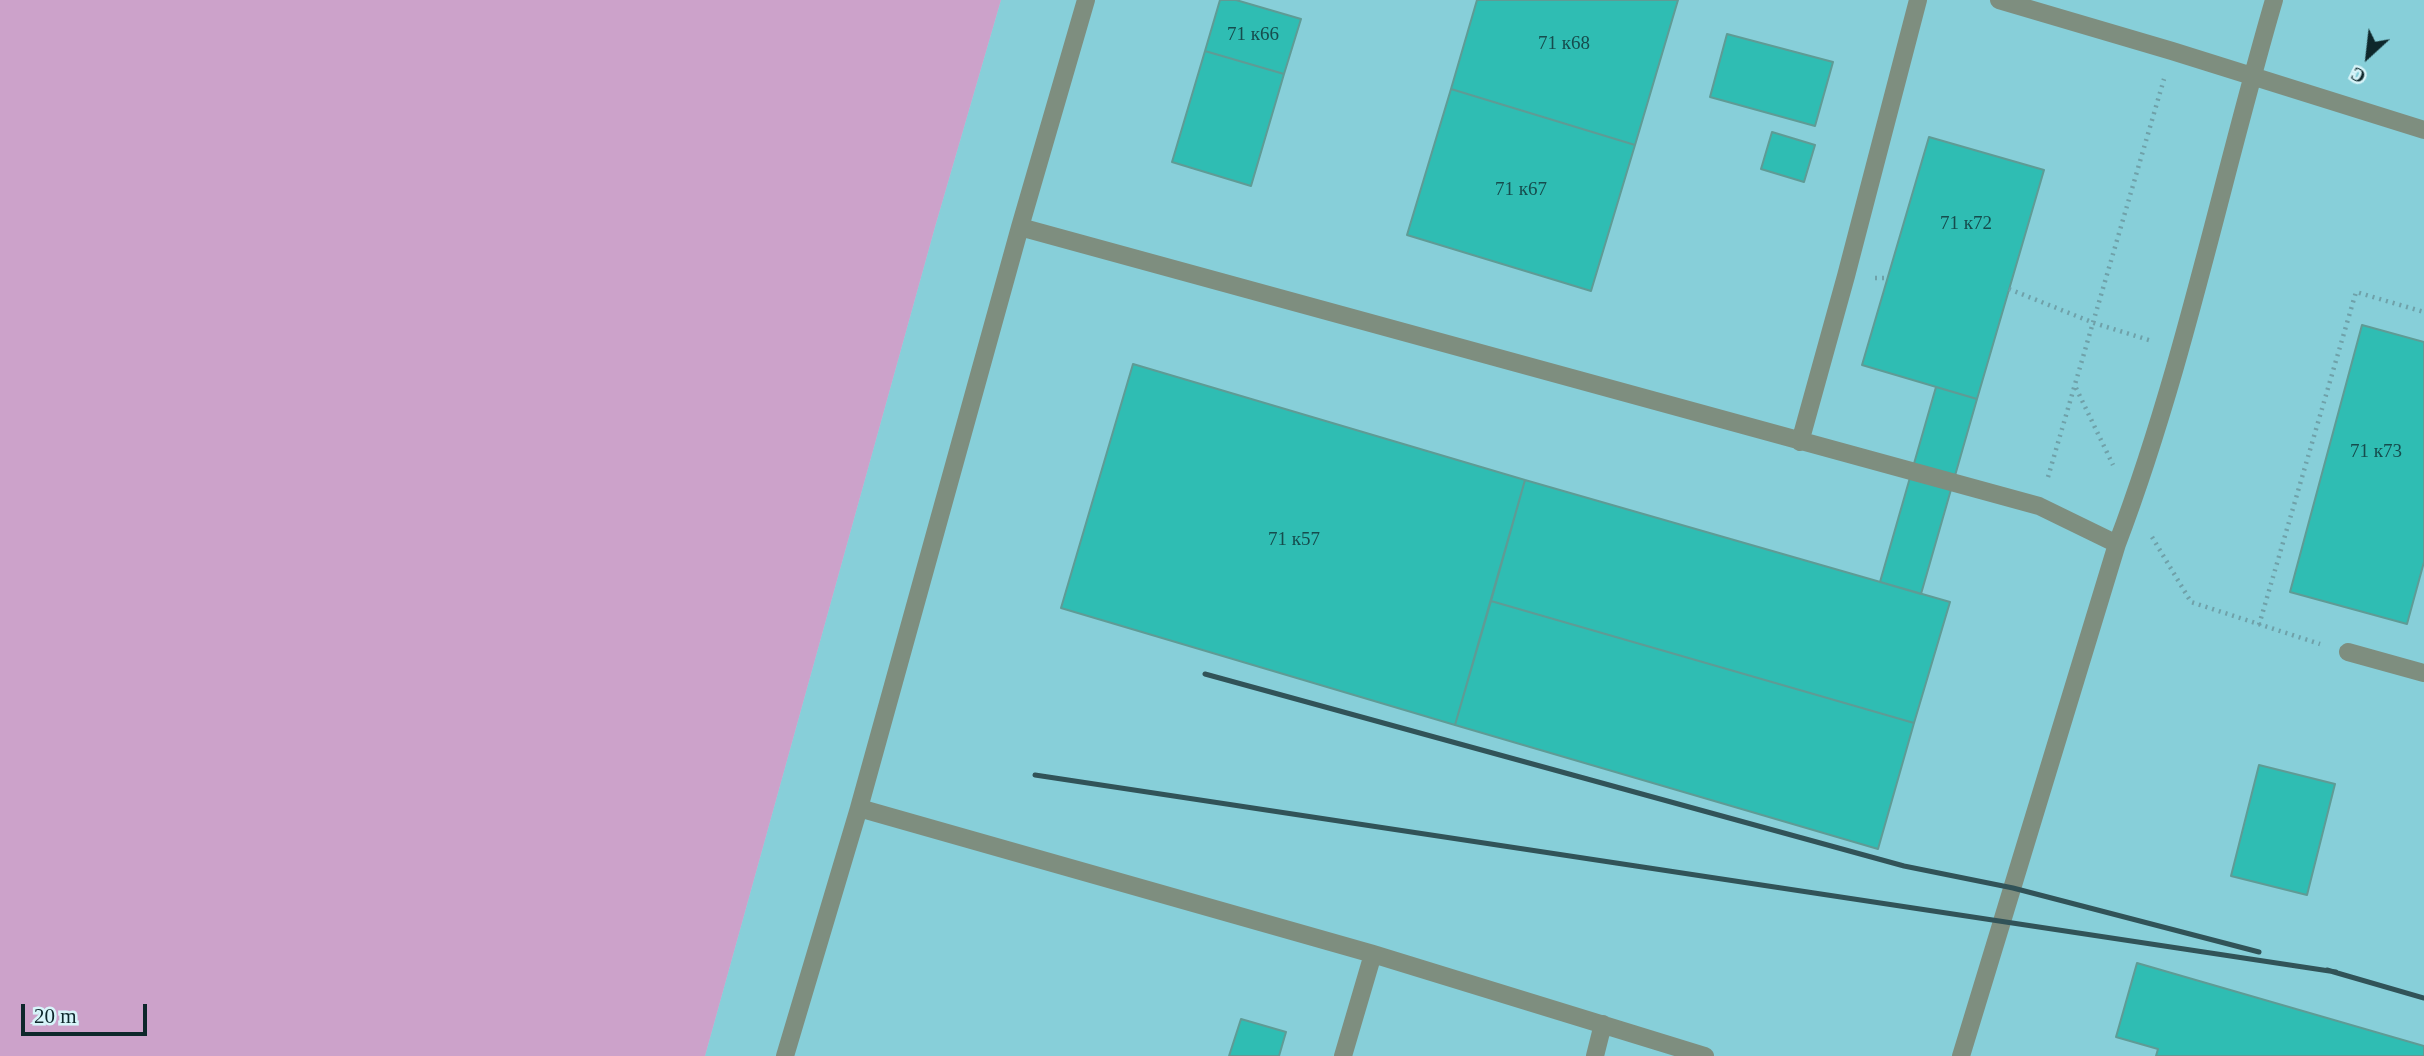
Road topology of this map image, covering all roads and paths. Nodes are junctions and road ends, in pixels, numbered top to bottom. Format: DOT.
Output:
graph roads {
  1 [pos="1086,0"];
  2 [pos="1918,0"];
  3 [pos="1999,0"];
  4 [pos="2274,0"];
  5 [pos="2172,51"];
  6 [pos="2252,76"];
  7 [pos="2424,130"];
  8 [pos="1020,227"];
  9 [pos="2009,289"];
  10 [pos="2424,312"];
  11 [pos="2094,323"];
  12 [pos="2180,350"];
  13 [pos="1800,442"];
  14 [pos="2039,506"];
  15 [pos="2117,544"];
  16 [pos="2191,603"];
  17 [pos="2259,625"];
  18 [pos="2348,652"];
  19 [pos="2424,673"];
  20 [pos="859,808"];
  21 [pos="1373,954"];
  22 [pos="1603,1024"];
  23 [pos="785,1056"];
  24 [pos="1343,1056"];
  25 [pos="1595,1056"];
  26 [pos="1705,1056"];
  27 [pos="1961,1056"];
  1 -- 8 [label="lane"];
  2 -- 13 [label="lane"];
  3 -- 5 [label="lane"];
  4 -- 6 [label="lane"];
  5 -- 6 [label="lane"];
  5 -- 11 [label="path"];
  6 -- 7 [label="lane"];
  6 -- 12 [label="lane"];
  8 -- 13 [label="lane"];
  8 -- 20 [label="lane"];
  9 -- 11 [label="path"];
  10 -- 17 [label="path"];
  11 -- 12 [label="path"];
  11 -- 14 [label="path"];
  12 -- 15 [label="lane"];
  13 -- 14 [label="lane"];
  14 -- 15 [label="lane"];
  15 -- 27 [label="lane"];
  16 -- 17 [label="path"];
  17 -- 18 [label="path"];
  18 -- 19 [label="lane"];
  20 -- 21 [label="lane"];
  20 -- 23 [label="lane"];
  21 -- 22 [label="lane"];
  21 -- 24 [label="lane"];
  22 -- 25 [label="lane"];
  22 -- 26 [label="lane"];
}
